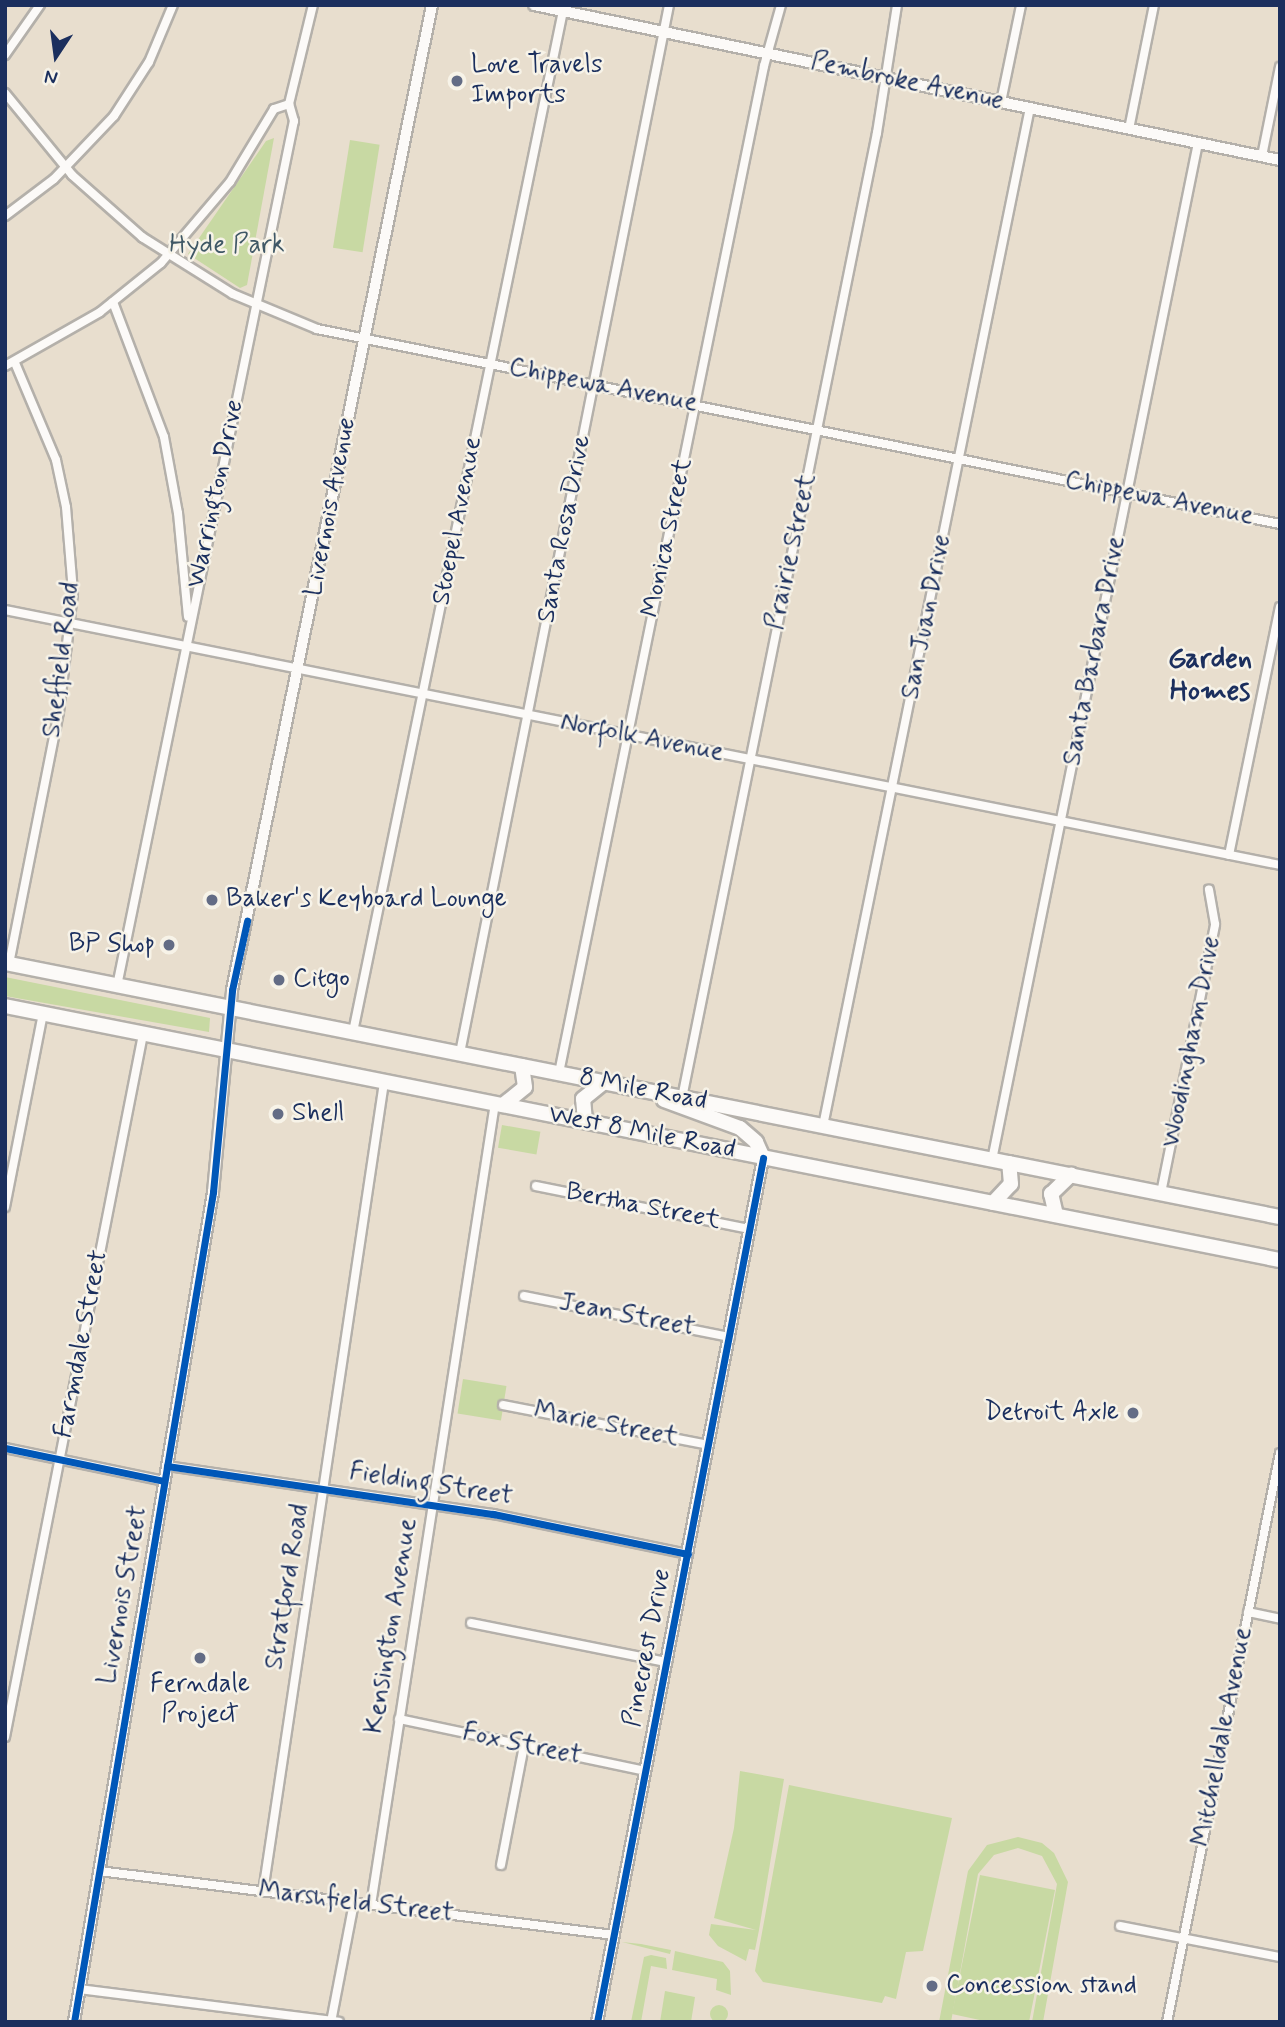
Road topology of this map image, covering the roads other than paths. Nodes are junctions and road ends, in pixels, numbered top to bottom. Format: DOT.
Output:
graph roads {
  1 [pos="40,5"];
  2 [pos="173,5"];
  3 [pos="313,5"];
  4 [pos="432,5"];
  5 [pos="534,5"];
  6 [pos="669,5"];
  7 [pos="781,5"];
  8 [pos="897,5"];
  9 [pos="1021,5"];
  10 [pos="1154,5"];
  11 [pos="548,7"];
  12 [pos="563,11"];
  13 [pos="664,32"];
  14 [pos="768,54"];
  15 [pos="5,55"];
  16 [pos="1280,67"];
  17 [pos="885,77"];
  18 [pos="5,93"];
  19 [pos="1001,102"];
  20 [pos="289,104"];
  21 [pos="1030,108"];
  22 [pos="1129,128"];
  23 [pos="1198,143"];
  24 [pos="1262,156"];
  25 [pos="1280,160"];
  26 [pos="66,168"];
  27 [pos="5,216"];
  28 [pos="168,255"];
  29 [pos="113,302"];
  30 [pos="256,305"];
  31 [pos="364,341"];
  32 [pos="15,363"];
  33 [pos="490,364"];
  34 [pos="5,366"];
  35 [pos="594,384"];
  36 [pos="695,405"];
  37 [pos="817,429"];
  38 [pos="959,458"];
  39 [pos="1127,494"];
  40 [pos="1280,524"];
  41 [pos="1280,607"];
  42 [pos="5,610"];
  43 [pos="72,624"];
  44 [pos="188,624"];
  45 [pos="184,646"];
  46 [pos="297,671"];
  47 [pos="424,694"];
  48 [pos="528,715"];
  49 [pos="628,735"];
  50 [pos="750,760"];
  51 [pos="892,788"];
  52 [pos="1061,822"];
  53 [pos="1229,855"];
  54 [pos="1280,865"];
  55 [pos="1209,890"];
  56 [pos="7,963"];
  57 [pos="117,986"];
  58 [pos="5,1006"];
  59 [pos="231,1008"];
  60 [pos="43,1013"];
  61 [pos="353,1032"];
  62 [pos="143,1034"];
  63 [pos="229,1051"];
  64 [pos="460,1053"];
  65 [pos="522,1066"];
  66 [pos="559,1073"];
  67 [pos="384,1082"];
  68 [pos="604,1082"];
  69 [pos="640,1090"];
  70 [pos="682,1098"];
  71 [pos="499,1104"];
  72 [pos="585,1121"];
  73 [pos="824,1126"];
  74 [pos="764,1158"];
  75 [pos="992,1160"];
  76 [pos="1009,1163"];
  77 [pos="1071,1175"];
  78 [pos="536,1186"];
  79 [pos="1161,1193"];
  80 [pos="993,1203"];
  81 [pos="5,1207"];
  82 [pos="1056,1215"];
  83 [pos="1280,1217"];
  84 [pos="750,1229"];
  85 [pos="1280,1260"];
  86 [pos="524,1296"];
  87 [pos="730,1337"];
  88 [pos="503,1405"];
  89 [pos="708,1445"];
  90 [pos="5,1448"];
  91 [pos="1280,1452"];
  92 [pos="60,1459"];
  93 [pos="167,1466"];
  94 [pos="164,1481"];
  95 [pos="324,1490"];
  96 [pos="432,1508"];
  97 [pos="688,1554"];
  98 [pos="1248,1612"];
  99 [pos="1280,1619"];
  100 [pos="471,1623"];
  101 [pos="667,1662"];
  102 [pos="399,1719"];
  103 [pos="5,1737"];
  104 [pos="524,1746"];
  105 [pos="645,1771"];
  106 [pos="501,1865"];
  107 [pos="99,1871"];
  108 [pos="262,1892"];
  109 [pos="354,1903"];
  110 [pos="371,1905"];
  111 [pos="1119,1926"];
  112 [pos="614,1935"];
  113 [pos="1184,1938"];
  114 [pos="1280,1957"];
  115 [pos="79,1989"];
  116 [pos="332,2021"];
  117 [pos="74,2022"];
  118 [pos="339,2022"];
  119 [pos="597,2022"];
  120 [pos="1167,2022"];
  1 -- 15 [label="street"];
  2 -- 26 [label="street"];
  3 -- 20 [label="street, Warrington Drive"];
  4 -- 31 [label="street, Livernois Avenue"];
  5 -- 11 [label="street, Pembroke Avenue"];
  6 -- 13 [label="street, Santa Rosa Drive"];
  7 -- 14 [label="street, Monica Street"];
  8 -- 17 [label="street, Prairie Street"];
  9 -- 19 [label="street"];
  10 -- 22 [label="street"];
  11 -- 12 [label="street, Pembroke Avenue"];
  12 -- 13 [label="street, Pembroke Avenue"];
  12 -- 33 [label="street, Stoepel Avenue"];
  13 -- 14 [label="street, Pembroke Avenue"];
  13 -- 35 [label="street, Santa Rosa Drive"];
  14 -- 17 [label="street, Pembroke Avenue"];
  14 -- 36 [label="street, Monica Street"];
  16 -- 24 [label="street"];
  17 -- 19 [label="street, Pembroke Avenue"];
  17 -- 37 [label="street, Prairie Street"];
  18 -- 26 [label="street, Chippewa Avenue"];
  19 -- 21 [label="street, Pembroke Avenue"];
  20 -- 28 [label="street"];
  20 -- 30 [label="street, Warrington Drive"];
  21 -- 22 [label="street, Pembroke Avenue"];
  21 -- 38 [label="street, San Juan Drive"];
  22 -- 23 [label="street, Pembroke Avenue"];
  23 -- 24 [label="street, Pembroke Avenue"];
  23 -- 39 [label="street, Santa Barbara Drive"];
  24 -- 25 [label="street, Pembroke Avenue"];
  26 -- 27 [label="street"];
  26 -- 28 [label="street, Chippewa Avenue"];
  28 -- 29 [label="street"];
  28 -- 30 [label="street, Chippewa Avenue"];
  29 -- 32 [label="street"];
  29 -- 44 [label="street"];
  30 -- 31 [label="street, Chippewa Avenue"];
  30 -- 44 [label="street, Warrington Drive"];
  31 -- 33 [label="street, Chippewa Avenue"];
  31 -- 46 [label="street, Livernois Avenue"];
  32 -- 34 [label="street"];
  32 -- 43 [label="street, Sheffield Road"];
  33 -- 35 [label="street, Chippewa Avenue"];
  33 -- 47 [label="street, Stoepel Avenue"];
  35 -- 36 [label="street, Chippewa Avenue"];
  35 -- 48 [label="street, Santa Rosa Drive"];
  36 -- 37 [label="street, Chippewa Avenue"];
  36 -- 49 [label="street, Monica Street"];
  37 -- 38 [label="street, Chippewa Avenue"];
  37 -- 50 [label="street, Prairie Street"];
  38 -- 39 [label="street, Chippewa Avenue"];
  38 -- 51 [label="street, San Juan Drive"];
  39 -- 40 [label="street, Chippewa Avenue"];
  39 -- 52 [label="street, Santa Barbara Drive"];
  41 -- 53 [label="street"];
  42 -- 43 [label="street, Norfolk Avenue"];
  43 -- 45 [label="street, Norfolk Avenue"];
  43 -- 56 [label="street, Sheffield Road"];
  44 -- 45 [label="street, Warrington Drive"];
  45 -- 46 [label="street, Norfolk Avenue"];
  45 -- 57 [label="street, Warrington Drive"];
  46 -- 47 [label="street, Norfolk Avenue"];
  46 -- 59 [label="street, Livernois Avenue"];
  47 -- 48 [label="street, Norfolk Avenue"];
  47 -- 61 [label="street, Stoepel Avenue"];
  48 -- 49 [label="street, Norfolk Avenue"];
  48 -- 64 [label="street, Santa Rosa Drive"];
  49 -- 50 [label="street, Norfolk Avenue"];
  49 -- 66 [label="street, Monica Street"];
  50 -- 51 [label="street, Norfolk Avenue"];
  50 -- 70 [label="street, Prairie Street"];
  51 -- 52 [label="street, Norfolk Avenue"];
  51 -- 73 [label="street, San Juan Drive"];
  52 -- 53 [label="street, Norfolk Avenue"];
  52 -- 75 [label="street, Santa Barbara Drive"];
  53 -- 54 [label="street, Norfolk Avenue"];
  55 -- 79 [label="street, Woodingham Drive"];
  56 -- 57 [label="highway, 8 Mile Road"];
  57 -- 59 [label="highway, 8 Mile Road"];
  58 -- 60 [label="highway, West 8 Mile Road"];
  59 -- 61 [label="highway, 8 Mile Road"];
  59 -- 63 [label="street, Livernois Street"];
  60 -- 62 [label="highway, West 8 Mile Road"];
  60 -- 81 [label="street"];
  61 -- 64 [label="highway, 8 Mile Road"];
  62 -- 63 [label="highway, West 8 Mile Road"];
  62 -- 92 [label="street, Farmdale Street"];
  63 -- 67 [label="highway, West 8 Mile Road"];
  63 -- 93 [label="street, Livernois Street"];
  64 -- 65 [label="highway, 8 Mile Road"];
  65 -- 66 [label="highway, 8 Mile Road"];
  65 -- 71 [label="highway"];
  66 -- 68 [label="highway, 8 Mile Road"];
  67 -- 71 [label="highway, West 8 Mile Road"];
  67 -- 95 [label="street, Stratford Road"];
  68 -- 69 [label="highway, 8 Mile Road"];
  68 -- 72 [label="highway"];
  69 -- 70 [label="highway, 8 Mile Road"];
  69 -- 74 [label="highway"];
  70 -- 73 [label="highway, 8 Mile Road"];
  71 -- 72 [label="highway, West 8 Mile Road"];
  71 -- 96 [label="street, Kensington Avenue"];
  72 -- 74 [label="highway, West 8 Mile Road"];
  73 -- 75 [label="highway, 8 Mile Road"];
  74 -- 80 [label="highway, West 8 Mile Road"];
  74 -- 84 [label="street, Pinecrest Drive"];
  75 -- 76 [label="highway, 8 Mile Road"];
  76 -- 77 [label="highway, 8 Mile Road"];
  76 -- 80 [label="highway"];
  77 -- 79 [label="highway, 8 Mile Road"];
  77 -- 82 [label="highway"];
  78 -- 84 [label="street, Bertha Street"];
  79 -- 83 [label="highway, 8 Mile Road"];
  80 -- 82 [label="highway, West 8 Mile Road"];
  82 -- 85 [label="highway, West 8 Mile Road"];
  84 -- 87 [label="street, Pinecrest Drive"];
  86 -- 87 [label="street, Jean Street"];
  87 -- 89 [label="street, Pinecrest Drive"];
  88 -- 89 [label="street, Marie Street"];
  89 -- 97 [label="street, Pinecrest Drive"];
  90 -- 92 [label="street"];
  91 -- 98 [label="street, Mitchelldale Avenue"];
  92 -- 94 [label="street"];
  92 -- 103 [label="street, Farmdale Street"];
  93 -- 94 [label="street, Livernois Street"];
  93 -- 95 [label="street, Fielding Street"];
  94 -- 107 [label="street, Livernois Street"];
  95 -- 96 [label="street, Fielding Street"];
  95 -- 108 [label="street, Stratford Road"];
  96 -- 97 [label="street, Fielding Street"];
  96 -- 102 [label="street, Kensington Avenue"];
  97 -- 101 [label="street, Pinecrest Drive"];
  98 -- 99 [label="street"];
  98 -- 113 [label="street, Mitchelldale Avenue"];
  100 -- 101 [label="street"];
  101 -- 105 [label="street, Pinecrest Drive"];
  102 -- 104 [label="street, Fox Street"];
  102 -- 110 [label="street, Kensington Avenue"];
  104 -- 105 [label="street, Fox Street"];
  104 -- 106 [label="street"];
  105 -- 112 [label="street, Pinecrest Drive"];
  107 -- 108 [label="street, Marshfield Street"];
  107 -- 115 [label="street, Livernois Street"];
  108 -- 109 [label="street, Marshfield Street"];
  109 -- 110 [label="street, Marshfield Street"];
  109 -- 116 [label="street"];
  110 -- 112 [label="street, Marshfield Street"];
  111 -- 113 [label="street"];
  112 -- 119 [label="street, Pinecrest Drive"];
  113 -- 114 [label="street"];
  113 -- 120 [label="street, Mitchelldale Avenue"];
  115 -- 116 [label="street"];
  115 -- 117 [label="street, Livernois Street"];
  116 -- 118 [label="street"];
}
